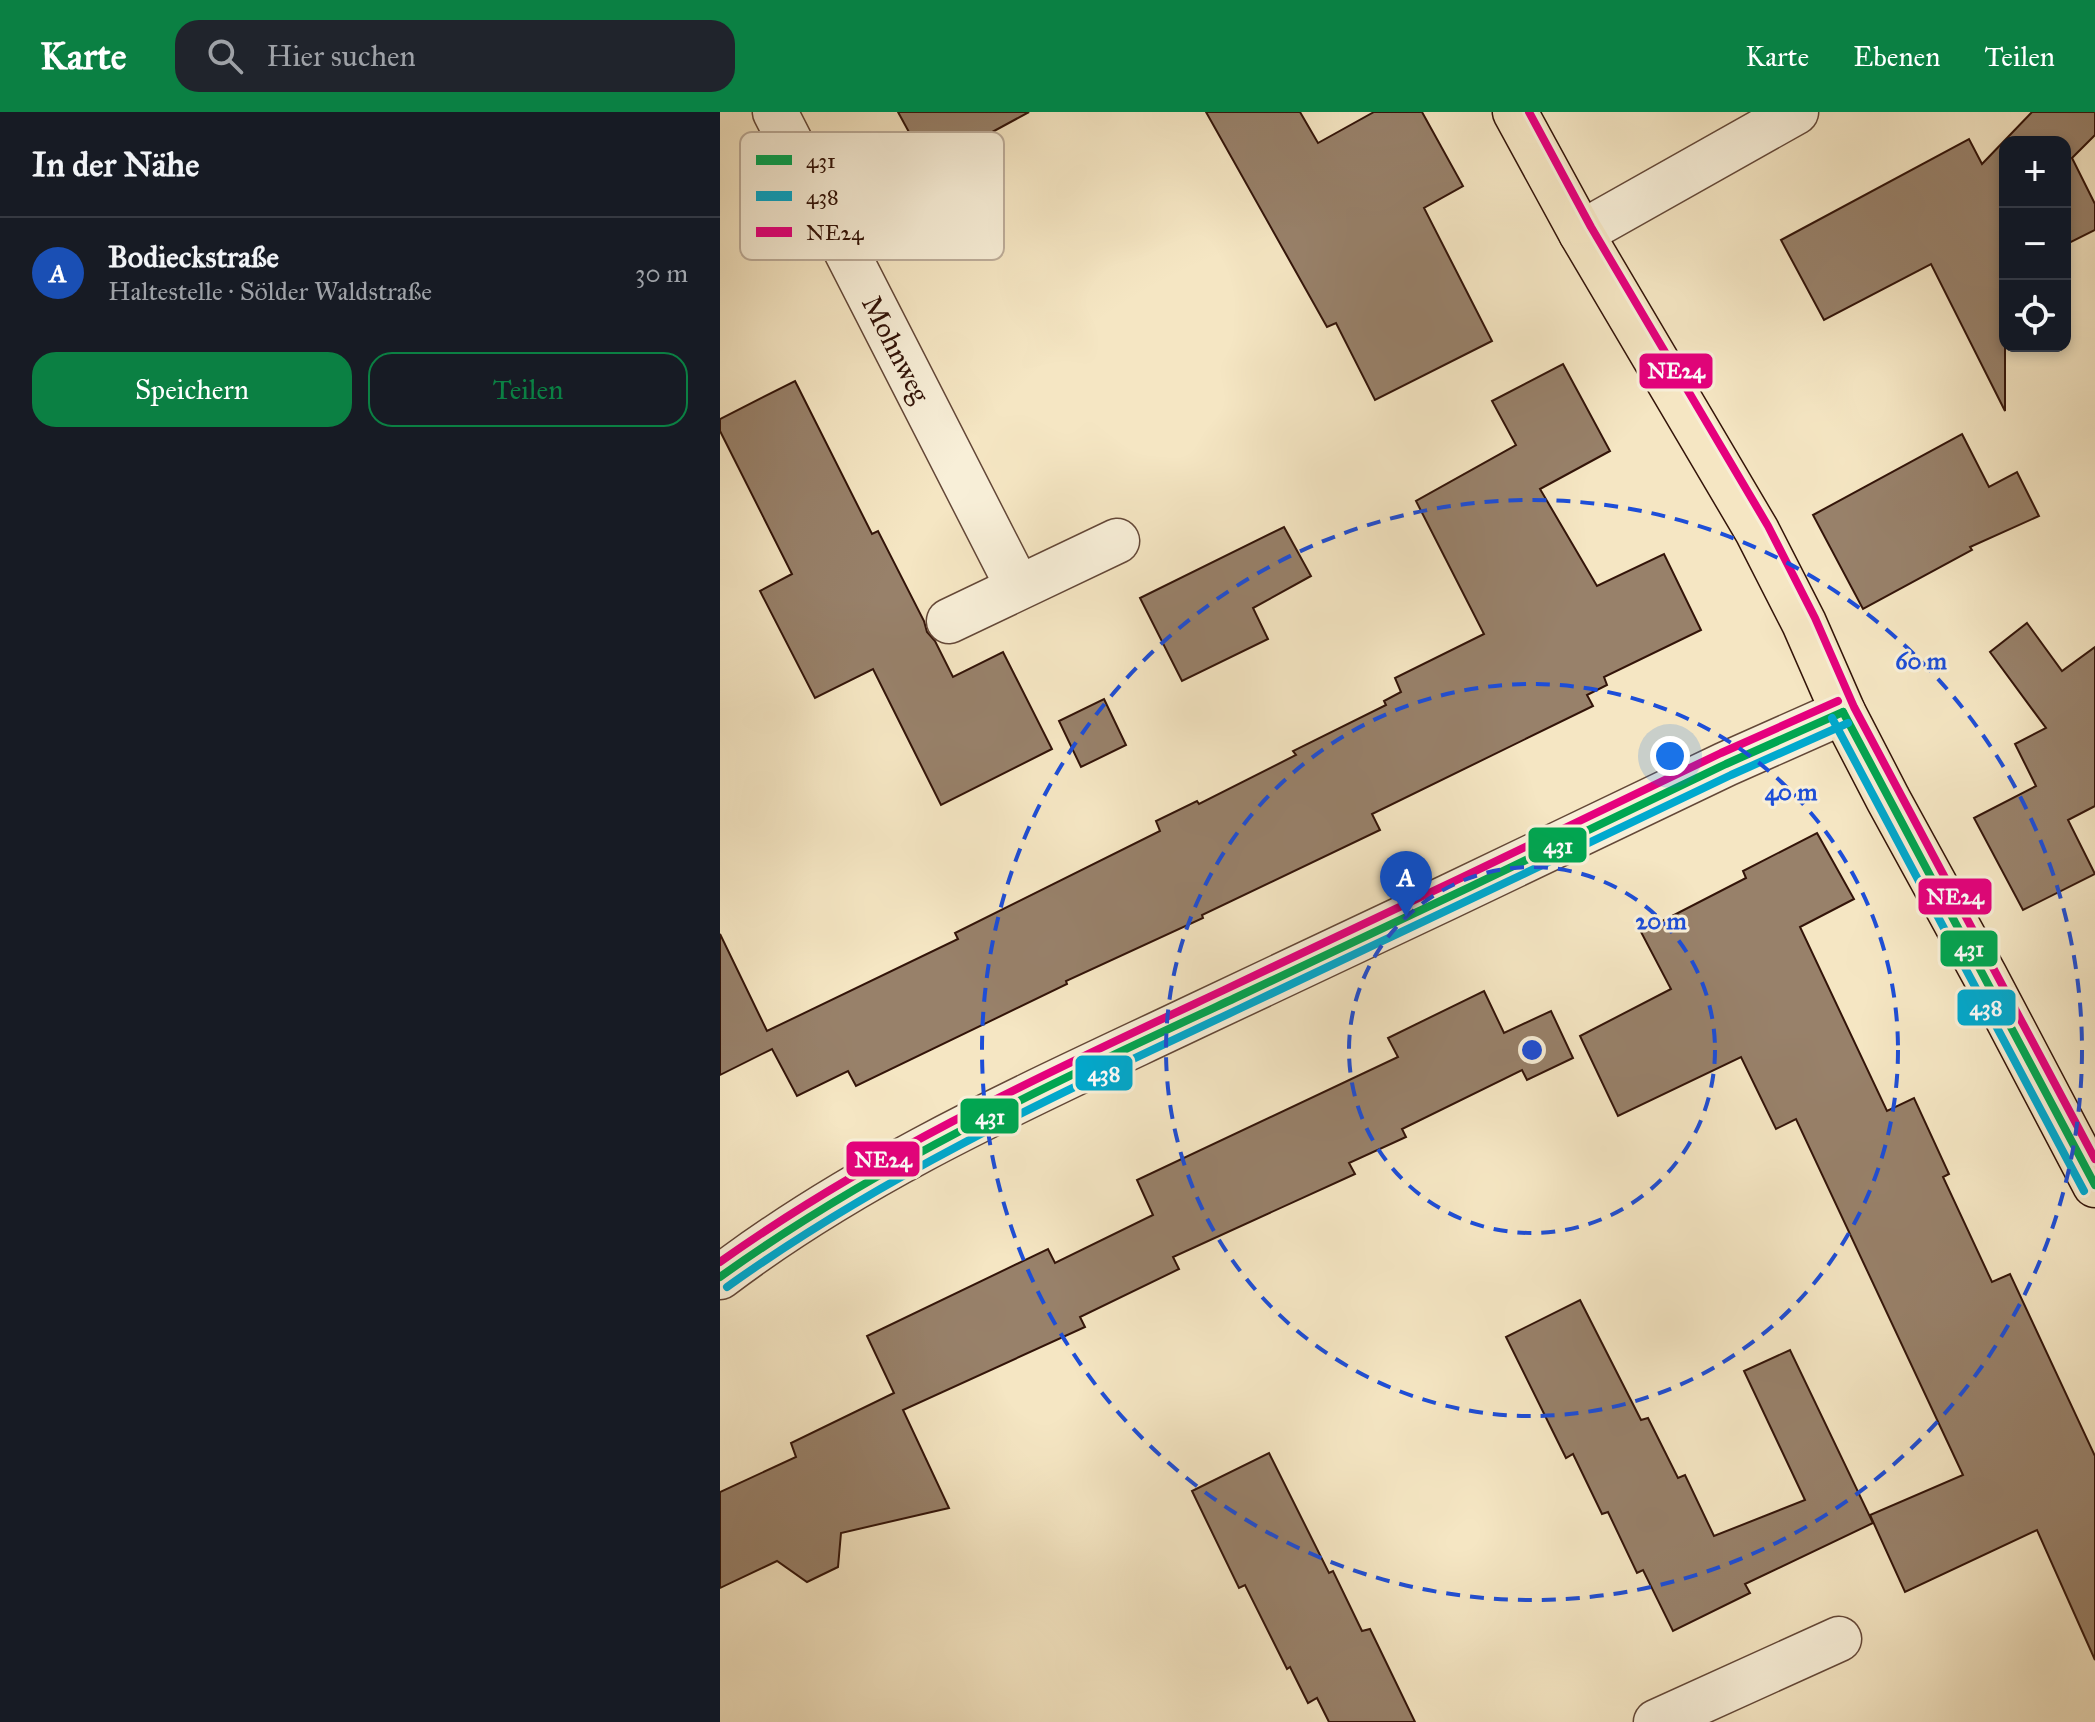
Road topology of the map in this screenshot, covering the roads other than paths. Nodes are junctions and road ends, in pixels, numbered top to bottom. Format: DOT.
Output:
graph roads {
  1 [pos="775,112"];
  2 [pos="1515,112"];
  3 [pos="1796,112"];
  4 [pos="785,132"];
  5 [pos="1581,233"];
  6 [pos="851,260"];
  7 [pos="1117,541"];
  8 [pos="1018,587"];
  9 [pos="949,621"];
  10 [pos="1843,712"];
  11 [pos="2095,1185"];
  12 [pos="720,1277"];
  13 [pos="1839,1639"];
  14 [pos="1656,1722"];
  1 -- 4 [label="street, Mohnweg"];
  2 -- 5 [label="main road"];
  3 -- 5 [label="street"];
  5 -- 10 [label="main road"];
  6 -- 8 [label="street, Mohnweg"];
  7 -- 8 [label="street"];
  8 -- 9 [label="street"];
  10 -- 11 [label="main road"];
  10 -- 12 [label="street"];
  13 -- 14 [label="street"];
}
